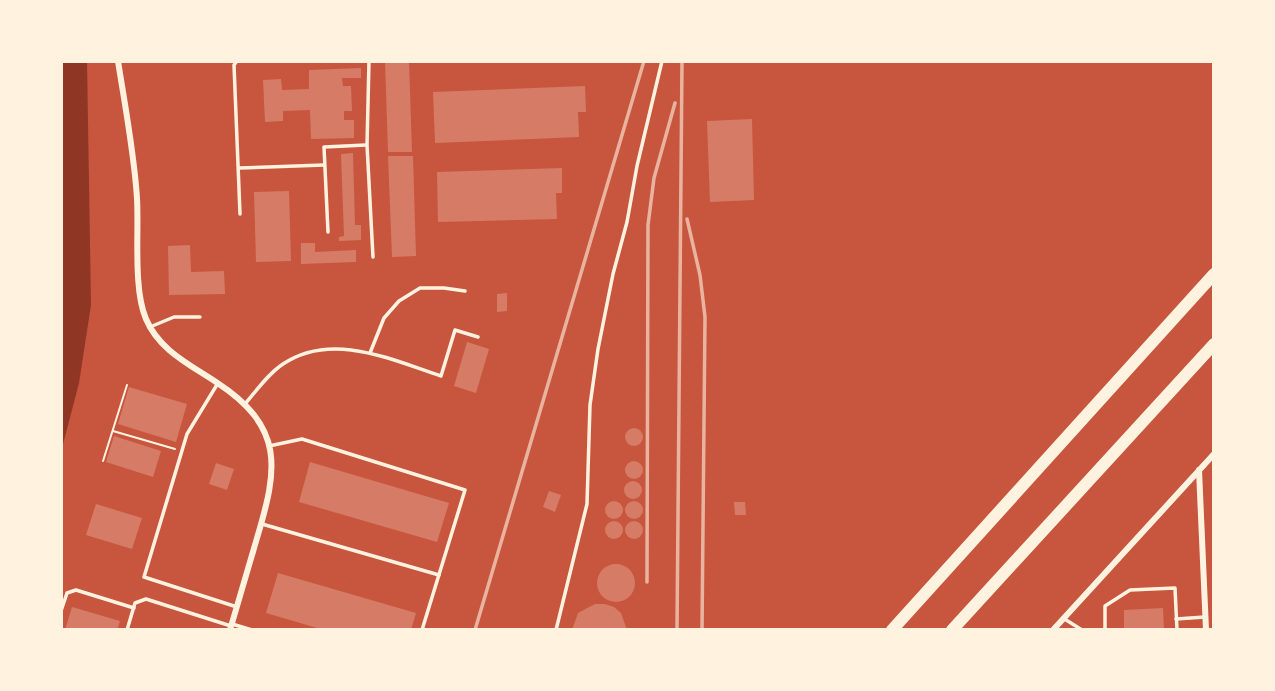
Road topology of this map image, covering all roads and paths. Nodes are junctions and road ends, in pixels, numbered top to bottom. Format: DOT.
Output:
graph roads {
  1 [pos="118,61"];
  2 [pos="237,61"];
  3 [pos="369,61"];
  4 [pos="662,61"];
  5 [pos="367,145"];
  6 [pos="324,164"];
  7 [pos="239,168"];
  8 [pos="240,214"];
  9 [pos="328,232"];
  10 [pos="373,257"];
  11 [pos="1214,274"];
  12 [pos="465,291"];
  13 [pos="200,317"];
  14 [pos="150,327"];
  15 [pos="478,337"];
  16 [pos="1214,344"];
  17 [pos="370,353"];
  18 [pos="218,383"];
  19 [pos="127,385"];
  20 [pos="245,404"];
  21 [pos="112,431"];
  22 [pos="269,446"];
  23 [pos="176,449"];
  24 [pos="1214,454"];
  25 [pos="103,461"];
  26 [pos="1199,470"];
  27 [pos="262,524"];
  28 [pos="439,575"];
  29 [pos="237,607"];
  30 [pos="134,608"];
  31 [pos="61,611"];
  32 [pos="1063,618"];
  33 [pos="1176,618"];
  34 [pos="1205,618"];
  35 [pos="231,626"];
  36 [pos="127,630"];
  37 [pos="252,630"];
  38 [pos="422,630"];
  39 [pos="556,630"];
  40 [pos="892,630"];
  41 [pos="952,630"];
  42 [pos="1053,630"];
  43 [pos="1082,630"];
  44 [pos="1105,630"];
  45 [pos="1177,630"];
  46 [pos="1206,630"];
  1 -- 14 [label="street"];
  2 -- 7 [label="lane"];
  3 -- 5 [label="lane"];
  4 -- 39 [label="lane"];
  5 -- 6 [label="lane"];
  5 -- 10 [label="lane"];
  6 -- 7 [label="lane"];
  6 -- 9 [label="lane"];
  7 -- 8 [label="lane"];
  11 -- 40 [label="highway"];
  12 -- 17 [label="lane"];
  13 -- 14 [label="lane"];
  14 -- 18 [label="street"];
  15 -- 17 [label="lane"];
  16 -- 41 [label="highway"];
  17 -- 20 [label="lane"];
  18 -- 20 [label="street"];
  18 -- 29 [label="lane"];
  19 -- 21 [label="path"];
  20 -- 22 [label="street"];
  21 -- 23 [label="path"];
  21 -- 25 [label="path"];
  22 -- 27 [label="street"];
  22 -- 28 [label="lane"];
  24 -- 26 [label="street"];
  26 -- 32 [label="street"];
  26 -- 34 [label="street"];
  27 -- 28 [label="lane"];
  27 -- 29 [label="street"];
  28 -- 38 [label="lane"];
  29 -- 35 [label="street"];
  30 -- 31 [label="lane"];
  30 -- 35 [label="lane"];
  30 -- 36 [label="lane"];
  32 -- 42 [label="street"];
  32 -- 43 [label="lane"];
  33 -- 34 [label="lane"];
  33 -- 44 [label="lane"];
  33 -- 45 [label="lane"];
  34 -- 46 [label="street"];
  35 -- 37 [label="lane"];
}
